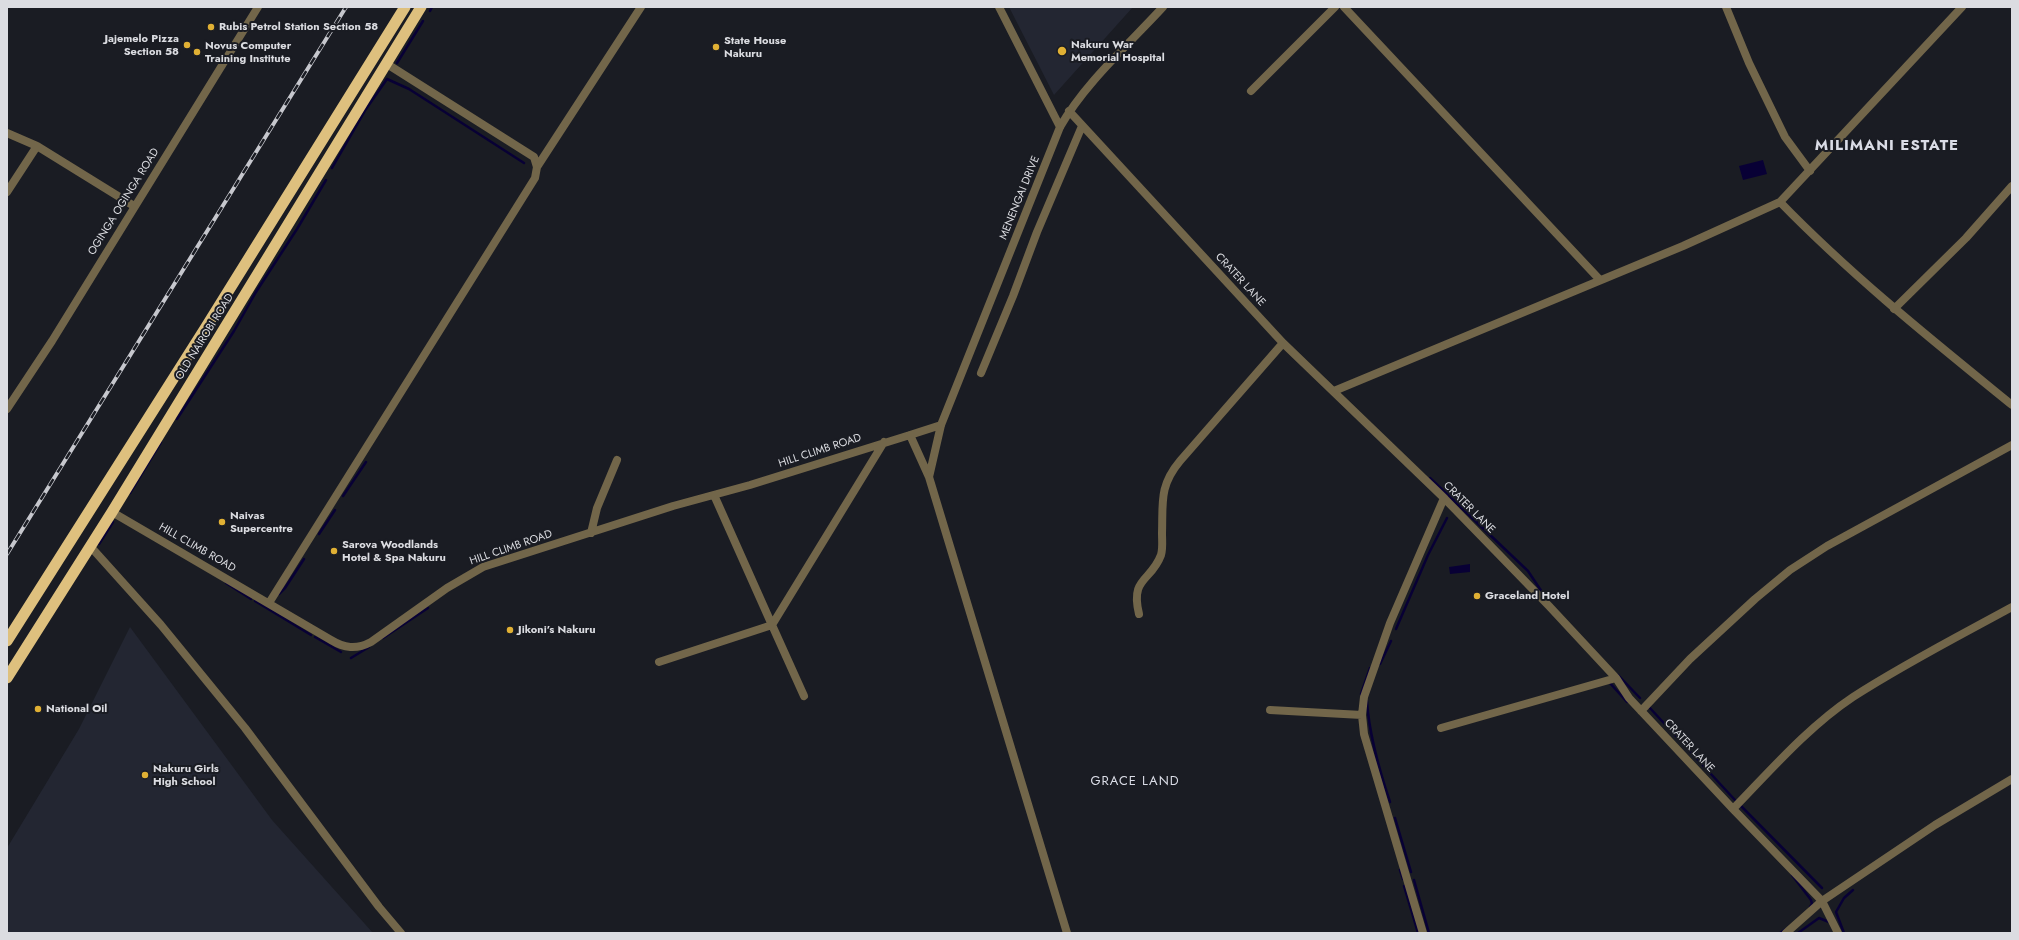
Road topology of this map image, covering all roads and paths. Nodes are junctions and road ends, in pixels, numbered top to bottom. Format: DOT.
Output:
graph roads {
  1 [pos="258,7"];
  2 [pos="404,7"];
  3 [pos="421,7"];
  4 [pos="641,7"];
  5 [pos="999,7"];
  6 [pos="1163,7"];
  7 [pos="1335,7"];
  8 [pos="1344,7"];
  9 [pos="1726,7"];
  10 [pos="1962,7"];
  11 [pos="387,64"];
  12 [pos="1251,91"];
  13 [pos="1069,111"];
  14 [pos="1082,126"];
  15 [pos="1060,127"];
  16 [pos="7,133"];
  17 [pos="37,146"];
  18 [pos="537,167"];
  19 [pos="1810,171"];
  20 [pos="2012,186"];
  21 [pos="7,192"];
  22 [pos="1780,202"];
  23 [pos="134,206"];
  24 [pos="1600,280"];
  25 [pos="1894,309"];
  26 [pos="1283,343"];
  27 [pos="981,373"];
  28 [pos="1334,391"];
  29 [pos="2012,405"];
  30 [pos="7,408"];
  31 [pos="941,425"];
  32 [pos="910,435"];
  33 [pos="884,442"];
  34 [pos="2012,445"];
  35 [pos="617,460"];
  36 [pos="929,477"];
  37 [pos="714,494"];
  38 [pos="1444,498"];
  39 [pos="112,512"];
  40 [pos="591,533"];
  41 [pos="90,546"];
  42 [pos="270,603"];
  43 [pos="2012,607"];
  44 [pos="1139,614"];
  45 [pos="772,625"];
  46 [pos="7,641"];
  47 [pos="659,662"];
  48 [pos="7,678"];
  49 [pos="1616,678"];
  50 [pos="804,696"];
  51 [pos="1270,710"];
  52 [pos="1641,711"];
  53 [pos="1362,714"];
  54 [pos="1441,728"];
  55 [pos="2012,778"];
  56 [pos="1733,809"];
  57 [pos="1822,901"];
  58 [pos="401,933"];
  59 [pos="1067,933"];
  60 [pos="1423,933"];
  61 [pos="1786,933"];
  62 [pos="1838,933"];
  1 -- 23 [label="street, OGINGA OGINGA ROAD"];
  2 -- 46 [label="highway, OLD NAIROBI ROAD"];
  3 -- 11 [label="highway, OLD NAIROBI ROAD"];
  4 -- 18 [label="street"];
  5 -- 15 [label="street"];
  6 -- 13 [label="street, MENENGAI DRIVE"];
  7 -- 12 [label="street"];
  8 -- 24 [label="street"];
  9 -- 19 [label="street"];
  10 -- 19 [label="street"];
  11 -- 18 [label="street"];
  11 -- 39 [label="highway, OLD NAIROBI ROAD"];
  13 -- 14 [label="street, CRATER LANE"];
  13 -- 15 [label="street, MENENGAI DRIVE"];
  14 -- 26 [label="street, CRATER LANE"];
  14 -- 27 [label="street"];
  15 -- 31 [label="street, MENENGAI DRIVE"];
  16 -- 17 [label="street"];
  17 -- 21 [label="street"];
  17 -- 23 [label="street"];
  18 -- 42 [label="street"];
  19 -- 22 [label="street"];
  20 -- 25 [label="street"];
  22 -- 24 [label="street"];
  22 -- 25 [label="street"];
  23 -- 30 [label="street, OGINGA OGINGA ROAD"];
  24 -- 28 [label="street"];
  25 -- 29 [label="street"];
  26 -- 28 [label="street, CRATER LANE"];
  26 -- 44 [label="street"];
  28 -- 38 [label="street, CRATER LANE"];
  31 -- 32 [label="street, HILL CLIMB ROAD"];
  31 -- 36 [label="street, MENENGAI DRIVE"];
  32 -- 33 [label="street, HILL CLIMB ROAD"];
  32 -- 36 [label="street"];
  33 -- 37 [label="street, HILL CLIMB ROAD"];
  33 -- 45 [label="street"];
  34 -- 52 [label="street"];
  35 -- 40 [label="street"];
  36 -- 59 [label="street"];
  37 -- 40 [label="street, HILL CLIMB ROAD"];
  37 -- 45 [label="street"];
  38 -- 49 [label="street, CRATER LANE"];
  38 -- 53 [label="street"];
  39 -- 41 [label="highway, OLD NAIROBI ROAD"];
  39 -- 42 [label="street, HILL CLIMB ROAD"];
  40 -- 42 [label="street, HILL CLIMB ROAD"];
  41 -- 48 [label="highway, OLD NAIROBI ROAD"];
  41 -- 58 [label="street"];
  43 -- 56 [label="street"];
  45 -- 47 [label="street"];
  45 -- 50 [label="street"];
  49 -- 52 [label="street, CRATER LANE"];
  49 -- 54 [label="street"];
  51 -- 53 [label="street"];
  52 -- 56 [label="street, CRATER LANE"];
  53 -- 60 [label="street"];
  55 -- 57 [label="street"];
  56 -- 57 [label="street, CRATER LANE"];
  57 -- 61 [label="street"];
  57 -- 62 [label="street, CRATER LANE"];
}
